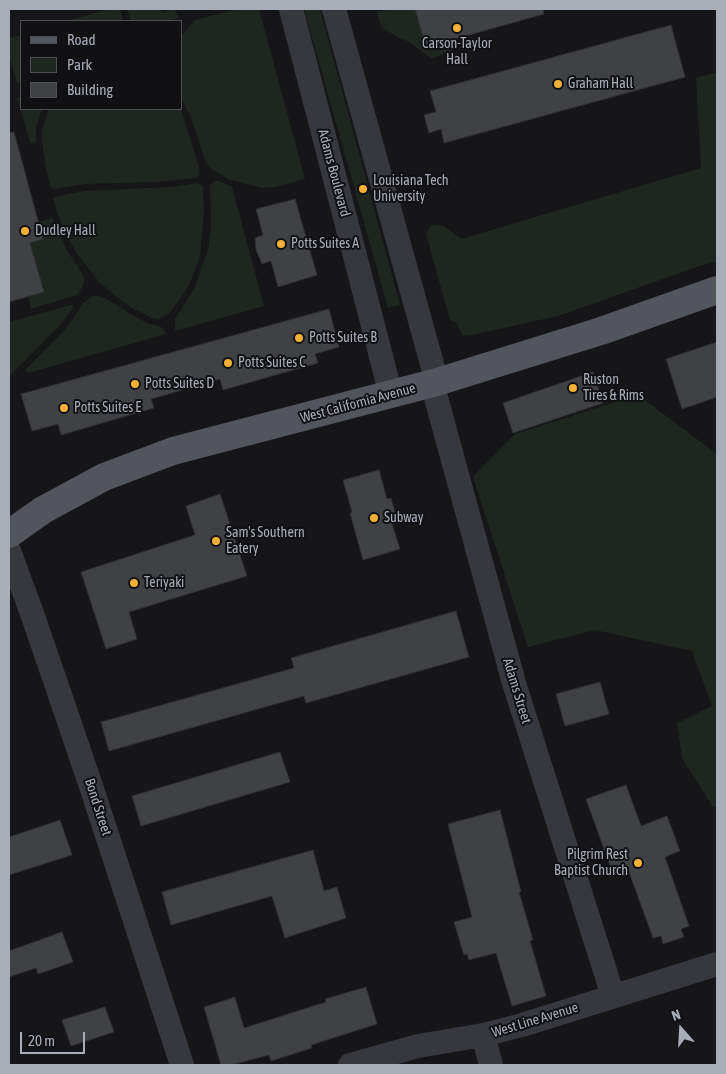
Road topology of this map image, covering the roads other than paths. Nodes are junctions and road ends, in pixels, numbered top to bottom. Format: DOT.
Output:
graph roads {
  1 [pos="291,9"];
  2 [pos="334,9"];
  3 [pos="717,290"];
  4 [pos="434,382"];
  5 [pos="391,395"];
  6 [pos="9,534"];
  7 [pos="9,551"];
  8 [pos="717,964"];
  9 [pos="613,996"];
  10 [pos="483,1035"];
  11 [pos="182,1065"];
  12 [pos="350,1065"];
  13 [pos="491,1065"];
  1 -- 5 [label="street, Adams Boulevard"];
  2 -- 4 [label="street"];
  3 -- 4 [label="main road, West California Avenue"];
  4 -- 5 [label="main road, West California Avenue"];
  4 -- 9 [label="street, Adams Street"];
  5 -- 6 [label="main road, West California Avenue"];
  7 -- 11 [label="street, Bond Street"];
  8 -- 9 [label="street, West Line Avenue"];
  9 -- 10 [label="street, West Line Avenue"];
  10 -- 12 [label="street, West Line Avenue"];
  10 -- 13 [label="street"];
}
